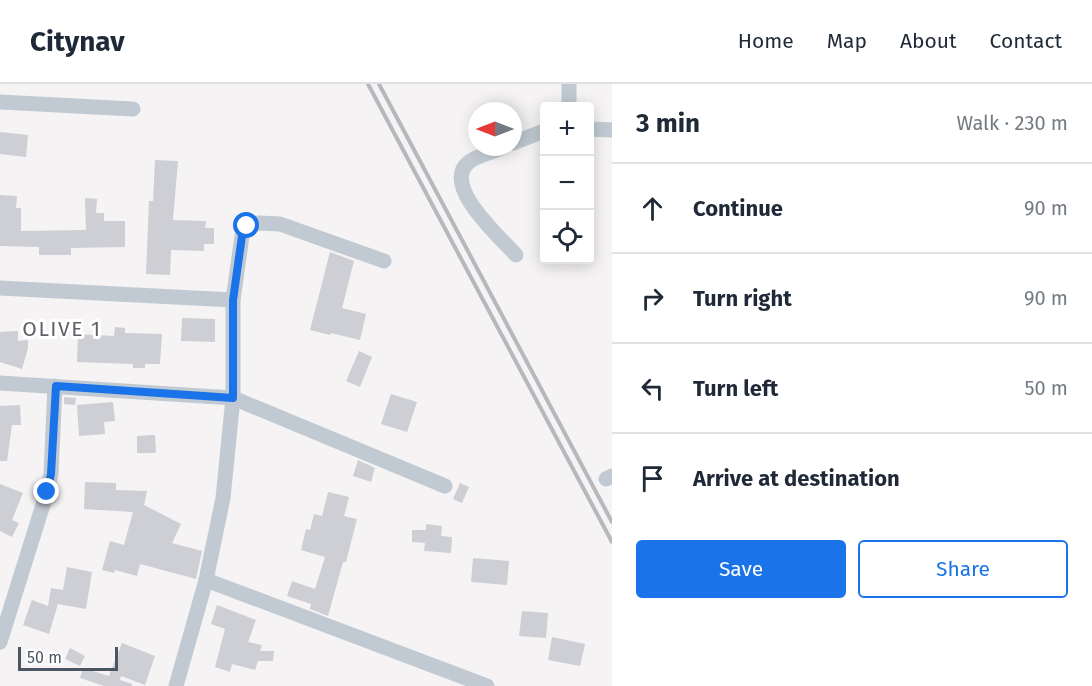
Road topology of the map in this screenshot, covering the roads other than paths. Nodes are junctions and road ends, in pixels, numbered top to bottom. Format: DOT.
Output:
graph roads {
  1 [pos="569,84"];
  2 [pos="0,102"];
  3 [pos="569,102"];
  4 [pos="133,109"];
  5 [pos="594,129"];
  6 [pos="612,130"];
  7 [pos="540,133"];
  8 [pos="522,140"];
  9 [pos="483,156"];
  10 [pos="516,255"];
  11 [pos="384,261"];
  12 [pos="0,288"];
  13 [pos="233,300"];
  14 [pos="0,383"];
  15 [pos="56,386"];
  16 [pos="233,398"];
  17 [pos="445,486"];
  18 [pos="206,580"];
  19 [pos="0,642"];
  20 [pos="176,686"];
  21 [pos="484,686"];
  1 -- 3 [label="street"];
  2 -- 4 [label="street"];
  5 -- 6 [label="street"];
  7 -- 8 [label="street"];
  9 -- 10 [label="street"];
  11 -- 13 [label="street"];
  12 -- 13 [label="street"];
  13 -- 16 [label="street"];
  14 -- 15 [label="street"];
  15 -- 16 [label="street"];
  15 -- 19 [label="street"];
  16 -- 17 [label="street"];
  16 -- 18 [label="street"];
  18 -- 20 [label="street"];
  18 -- 21 [label="street"];
}
